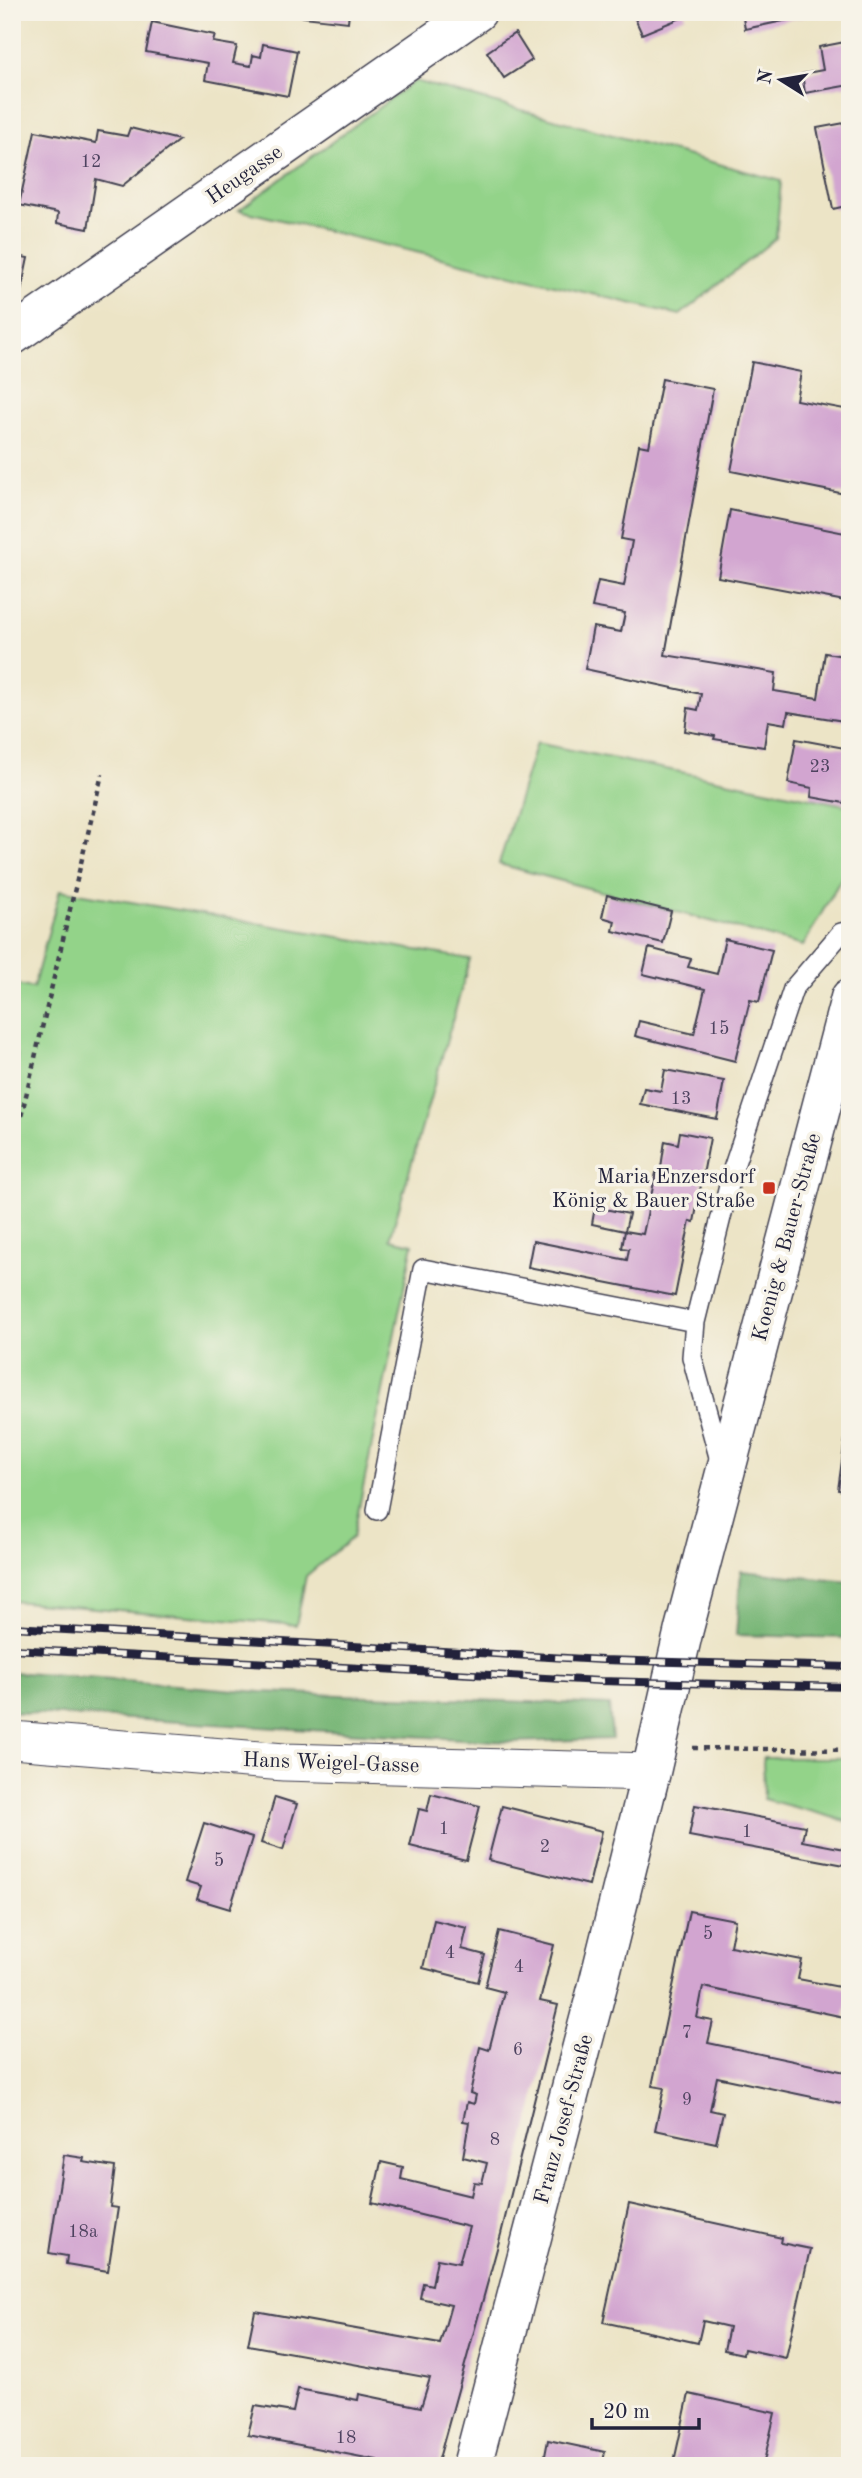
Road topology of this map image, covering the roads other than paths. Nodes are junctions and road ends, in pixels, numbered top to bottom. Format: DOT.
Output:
graph roads {
  1 [pos="477,12"];
  2 [pos="12,335"];
  3 [pos="850,931"];
  4 [pos="850,998"];
  5 [pos="695,1322"];
  6 [pos="724,1475"];
  7 [pos="377,1510"];
  8 [pos="12,1740"];
  9 [pos="651,1772"];
  10 [pos="472,2466"];
  1 -- 2 [label="street, Heugasse"];
  3 -- 5 [label="lane, Koenig & Bauer-Straße"];
  4 -- 6 [label="street, Koenig & Bauer-Straße"];
  5 -- 6 [label="lane, Koenig & Bauer-Straße"];
  5 -- 7 [label="lane"];
  6 -- 9 [label="street, Koenig & Bauer-Straße"];
  8 -- 9 [label="street, Hans Weigel-Gasse"];
  9 -- 10 [label="street, Franz Josef-Straße"];
}
